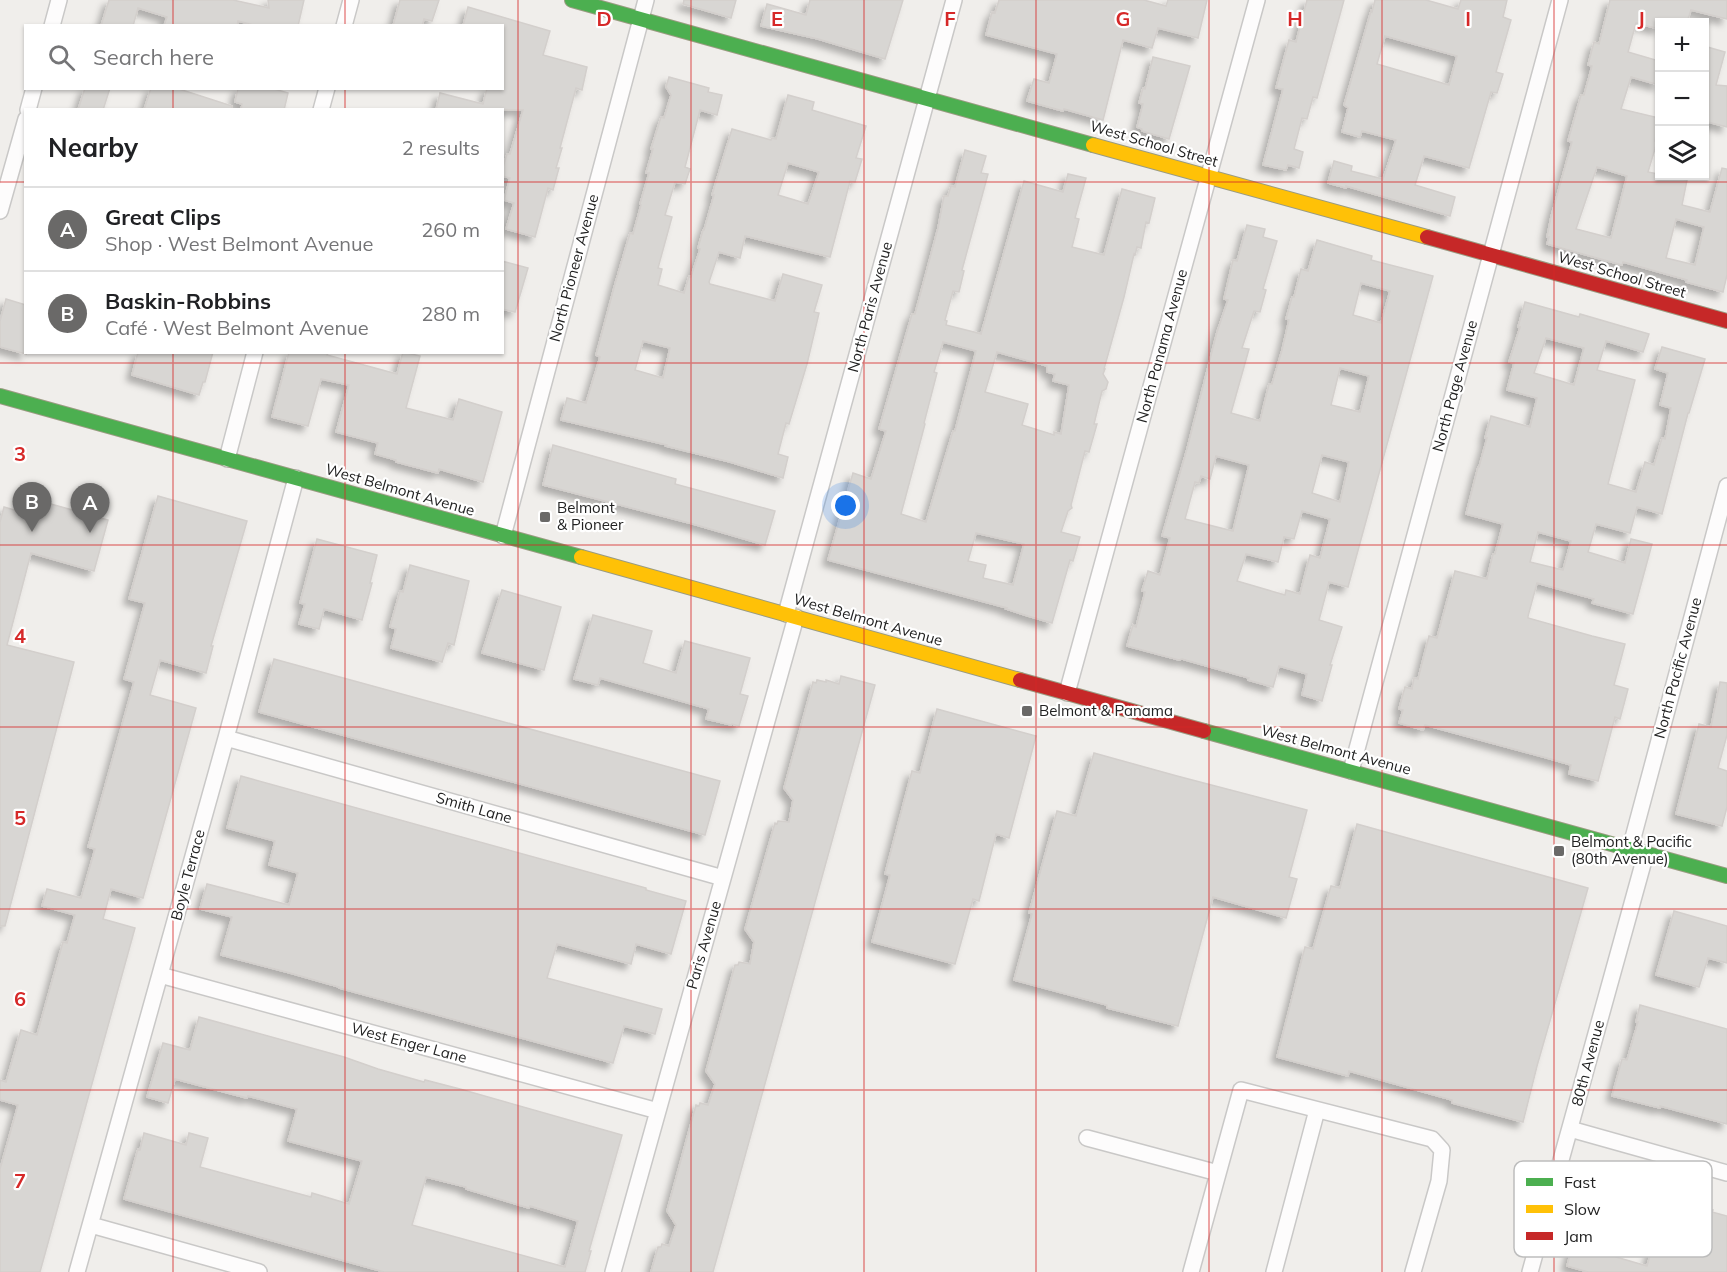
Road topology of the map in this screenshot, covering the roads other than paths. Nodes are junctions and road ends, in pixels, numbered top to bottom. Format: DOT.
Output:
graph roads {
  1 [pos="59,0"];
  2 [pos="351,0"];
  3 [pos="572,0"];
  4 [pos="646,0"];
  5 [pos="954,0"];
  6 [pos="1257,0"];
  7 [pos="1560,0"];
  8 [pos="641,19"];
  9 [pos="53,24"];
  10 [pos="345,24"];
  11 [pos="33,90"];
  12 [pos="326,90"];
  13 [pos="927,99"];
  14 [pos="29,108"];
  15 [pos="322,108"];
  16 [pos="24,126"];
  17 [pos="1209,177"];
  18 [pos="0,211"];
  19 [pos="1491,255"];
  20 [pos="1727,321"];
  21 [pos="254,354"];
  22 [pos="0,396"];
  23 [pos="227,459"];
  24 [pos="296,478"];
  25 [pos="1727,486"];
  26 [pos="503,536"];
  27 [pos="791,616"];
  28 [pos="1067,693"];
  29 [pos="226,738"];
  30 [pos="1351,771"];
  31 [pos="1630,849"];
  32 [pos="1646,853"];
  33 [pos="1727,876"];
  34 [pos="723,878"];
  35 [pos="160,975"];
  36 [pos="1317,1110"];
  37 [pos="658,1111"];
  38 [pos="1570,1129"];
  39 [pos="1087,1138"];
  40 [pos="1561,1161"];
  41 [pos="1684,1161"];
  42 [pos="1712,1169"];
  43 [pos="1218,1173"];
  44 [pos="1727,1173"];
  45 [pos="91,1225"];
  46 [pos="1534,1257"];
  47 [pos="77,1272"];
  48 [pos="259,1272"];
  49 [pos="614,1272"];
  50 [pos="1191,1272"];
  51 [pos="1274,1272"];
  52 [pos="1413,1272"];
  53 [pos="1530,1272"];
  1 -- 9 [label="street"];
  2 -- 10 [label="street"];
  3 -- 8 [label="main road, West School Street"];
  4 -- 8 [label="street, North Pioneer Avenue"];
  5 -- 13 [label="street, North Paris Avenue"];
  6 -- 17 [label="street, North Panama Avenue"];
  7 -- 19 [label="street, North Page Avenue"];
  8 -- 13 [label="main road, West School Street"];
  8 -- 26 [label="street, North Pioneer Avenue"];
  11 -- 14 [label="street"];
  12 -- 15 [label="street"];
  13 -- 17 [label="main road, West School Street"];
  13 -- 27 [label="street, North Paris Avenue"];
  16 -- 18 [label="street"];
  17 -- 19 [label="main road, West School Street"];
  17 -- 28 [label="street, North Panama Avenue"];
  19 -- 20 [label="main road, West School Street"];
  19 -- 30 [label="street, North Page Avenue"];
  21 -- 23 [label="street"];
  22 -- 23 [label="main road, West Belmont Avenue"];
  23 -- 24 [label="main road, West Belmont Avenue"];
  24 -- 26 [label="main road, West Belmont Avenue"];
  24 -- 29 [label="street, Boyle Terrace"];
  25 -- 31 [label="street, North Pacific Avenue"];
  26 -- 27 [label="main road, West Belmont Avenue"];
  27 -- 28 [label="main road, West Belmont Avenue"];
  27 -- 34 [label="street, Paris Avenue"];
  28 -- 30 [label="main road, West Belmont Avenue"];
  29 -- 34 [label="street, Smith Lane"];
  29 -- 35 [label="street, Boyle Terrace"];
  30 -- 31 [label="main road, West Belmont Avenue"];
  31 -- 32 [label="main road, West Belmont Avenue"];
  32 -- 33 [label="main road, West Belmont Avenue"];
  32 -- 38 [label="street, 80th Avenue"];
  34 -- 37 [label="street, Paris Avenue"];
  35 -- 37 [label="street, West Enger Lane"];
  35 -- 45 [label="street, Boyle Terrace"];
  36 -- 43 [label="street"];
  36 -- 51 [label="street"];
  36 -- 52 [label="street"];
  37 -- 49 [label="street, Paris Avenue"];
  38 -- 40 [label="street, 80th Avenue"];
  38 -- 41 [label="street"];
  39 -- 43 [label="street"];
  42 -- 44 [label="street"];
  43 -- 50 [label="street"];
  45 -- 47 [label="street, Boyle Terrace"];
  45 -- 48 [label="street"];
  46 -- 53 [label="street, 80th Avenue"];
}
